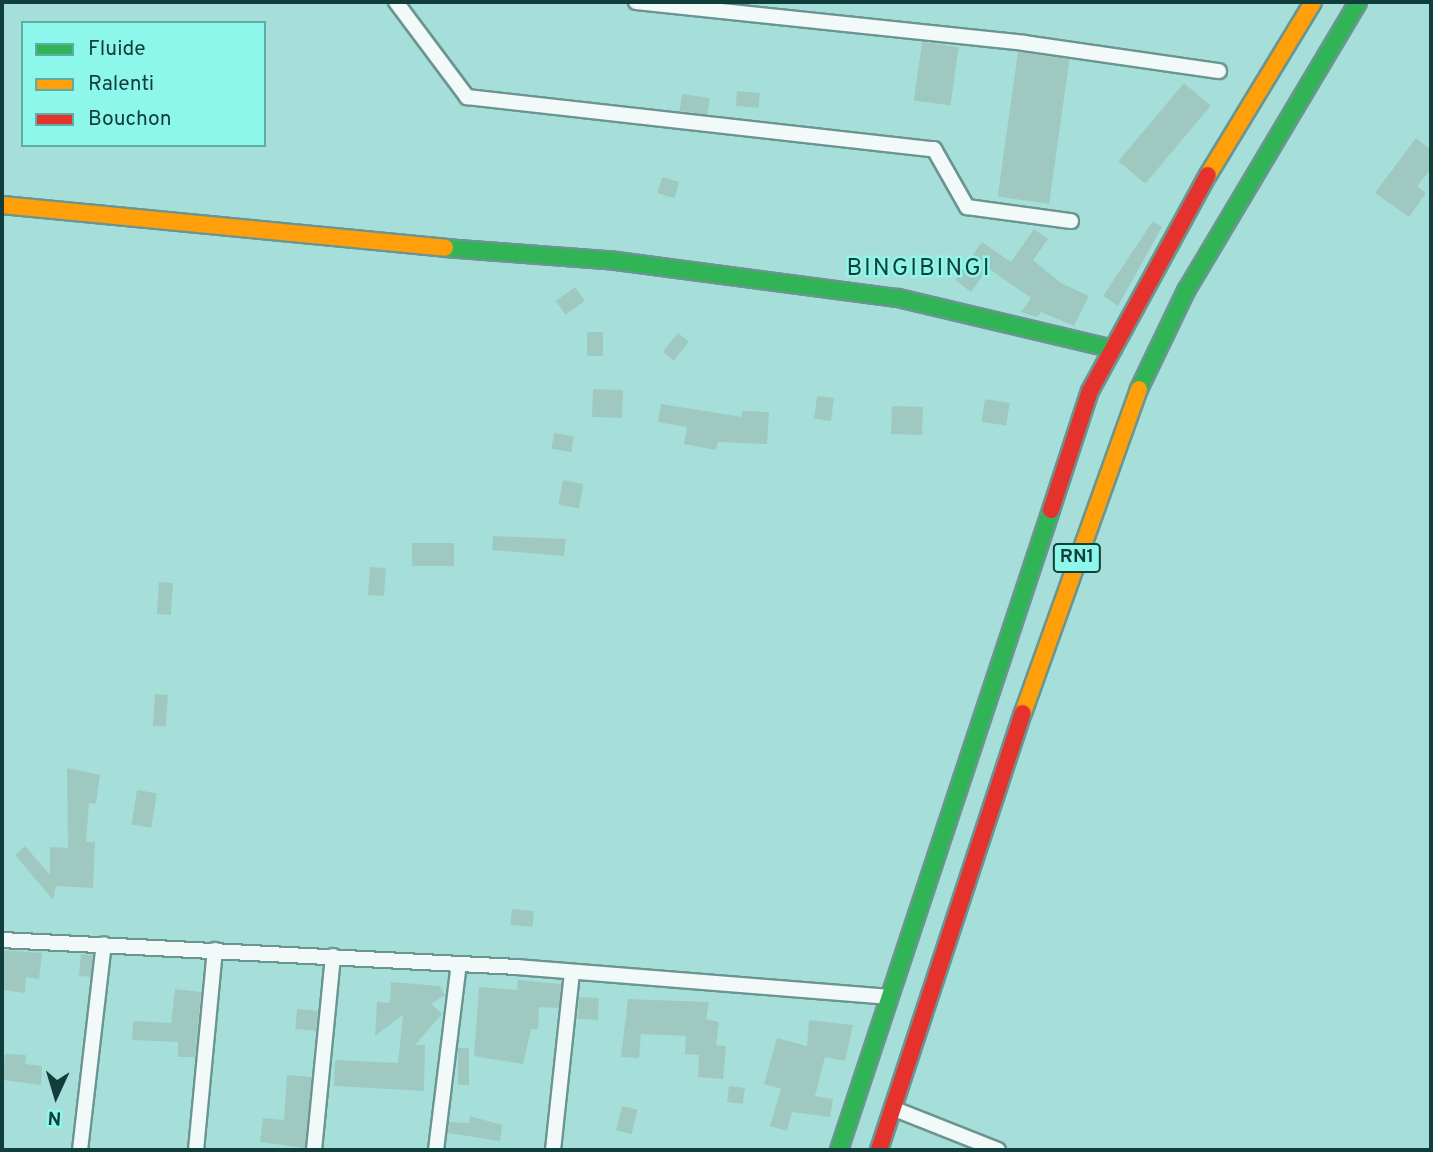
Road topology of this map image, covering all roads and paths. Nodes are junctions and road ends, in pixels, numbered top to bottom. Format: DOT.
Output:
graph roads {
  1 [pos="396,2"];
  2 [pos="636,2"];
  3 [pos="1312,2"];
  4 [pos="1358,2"];
  5 [pos="1219,71"];
  6 [pos="2,205"];
  7 [pos="1071,221"];
  8 [pos="1113,349"];
  9 [pos="2,940"];
  10 [pos="104,944"];
  11 [pos="215,950"];
  12 [pos="333,956"];
  13 [pos="459,964"];
  14 [pos="572,974"];
  15 [pos="890,996"];
  16 [pos="892,1108"];
  17 [pos="79,1150"];
  18 [pos="196,1150"];
  19 [pos="314,1150"];
  20 [pos="436,1150"];
  21 [pos="553,1150"];
  22 [pos="839,1150"];
  23 [pos="879,1150"];
  24 [pos="998,1150"];
  1 -- 7 [label="street"];
  2 -- 5 [label="street"];
  3 -- 8 [label="main road, RN1"];
  4 -- 16 [label="main road, RN1"];
  6 -- 8 [label="main road"];
  8 -- 15 [label="main road, RN1"];
  9 -- 10 [label="street"];
  10 -- 11 [label="street"];
  10 -- 17 [label="street"];
  11 -- 12 [label="street"];
  11 -- 18 [label="street"];
  12 -- 13 [label="street"];
  12 -- 19 [label="street"];
  13 -- 14 [label="street"];
  13 -- 20 [label="street"];
  14 -- 15 [label="street"];
  14 -- 21 [label="street"];
  15 -- 22 [label="main road, RN1"];
  16 -- 23 [label="main road, RN1"];
  16 -- 24 [label="street"];
}
